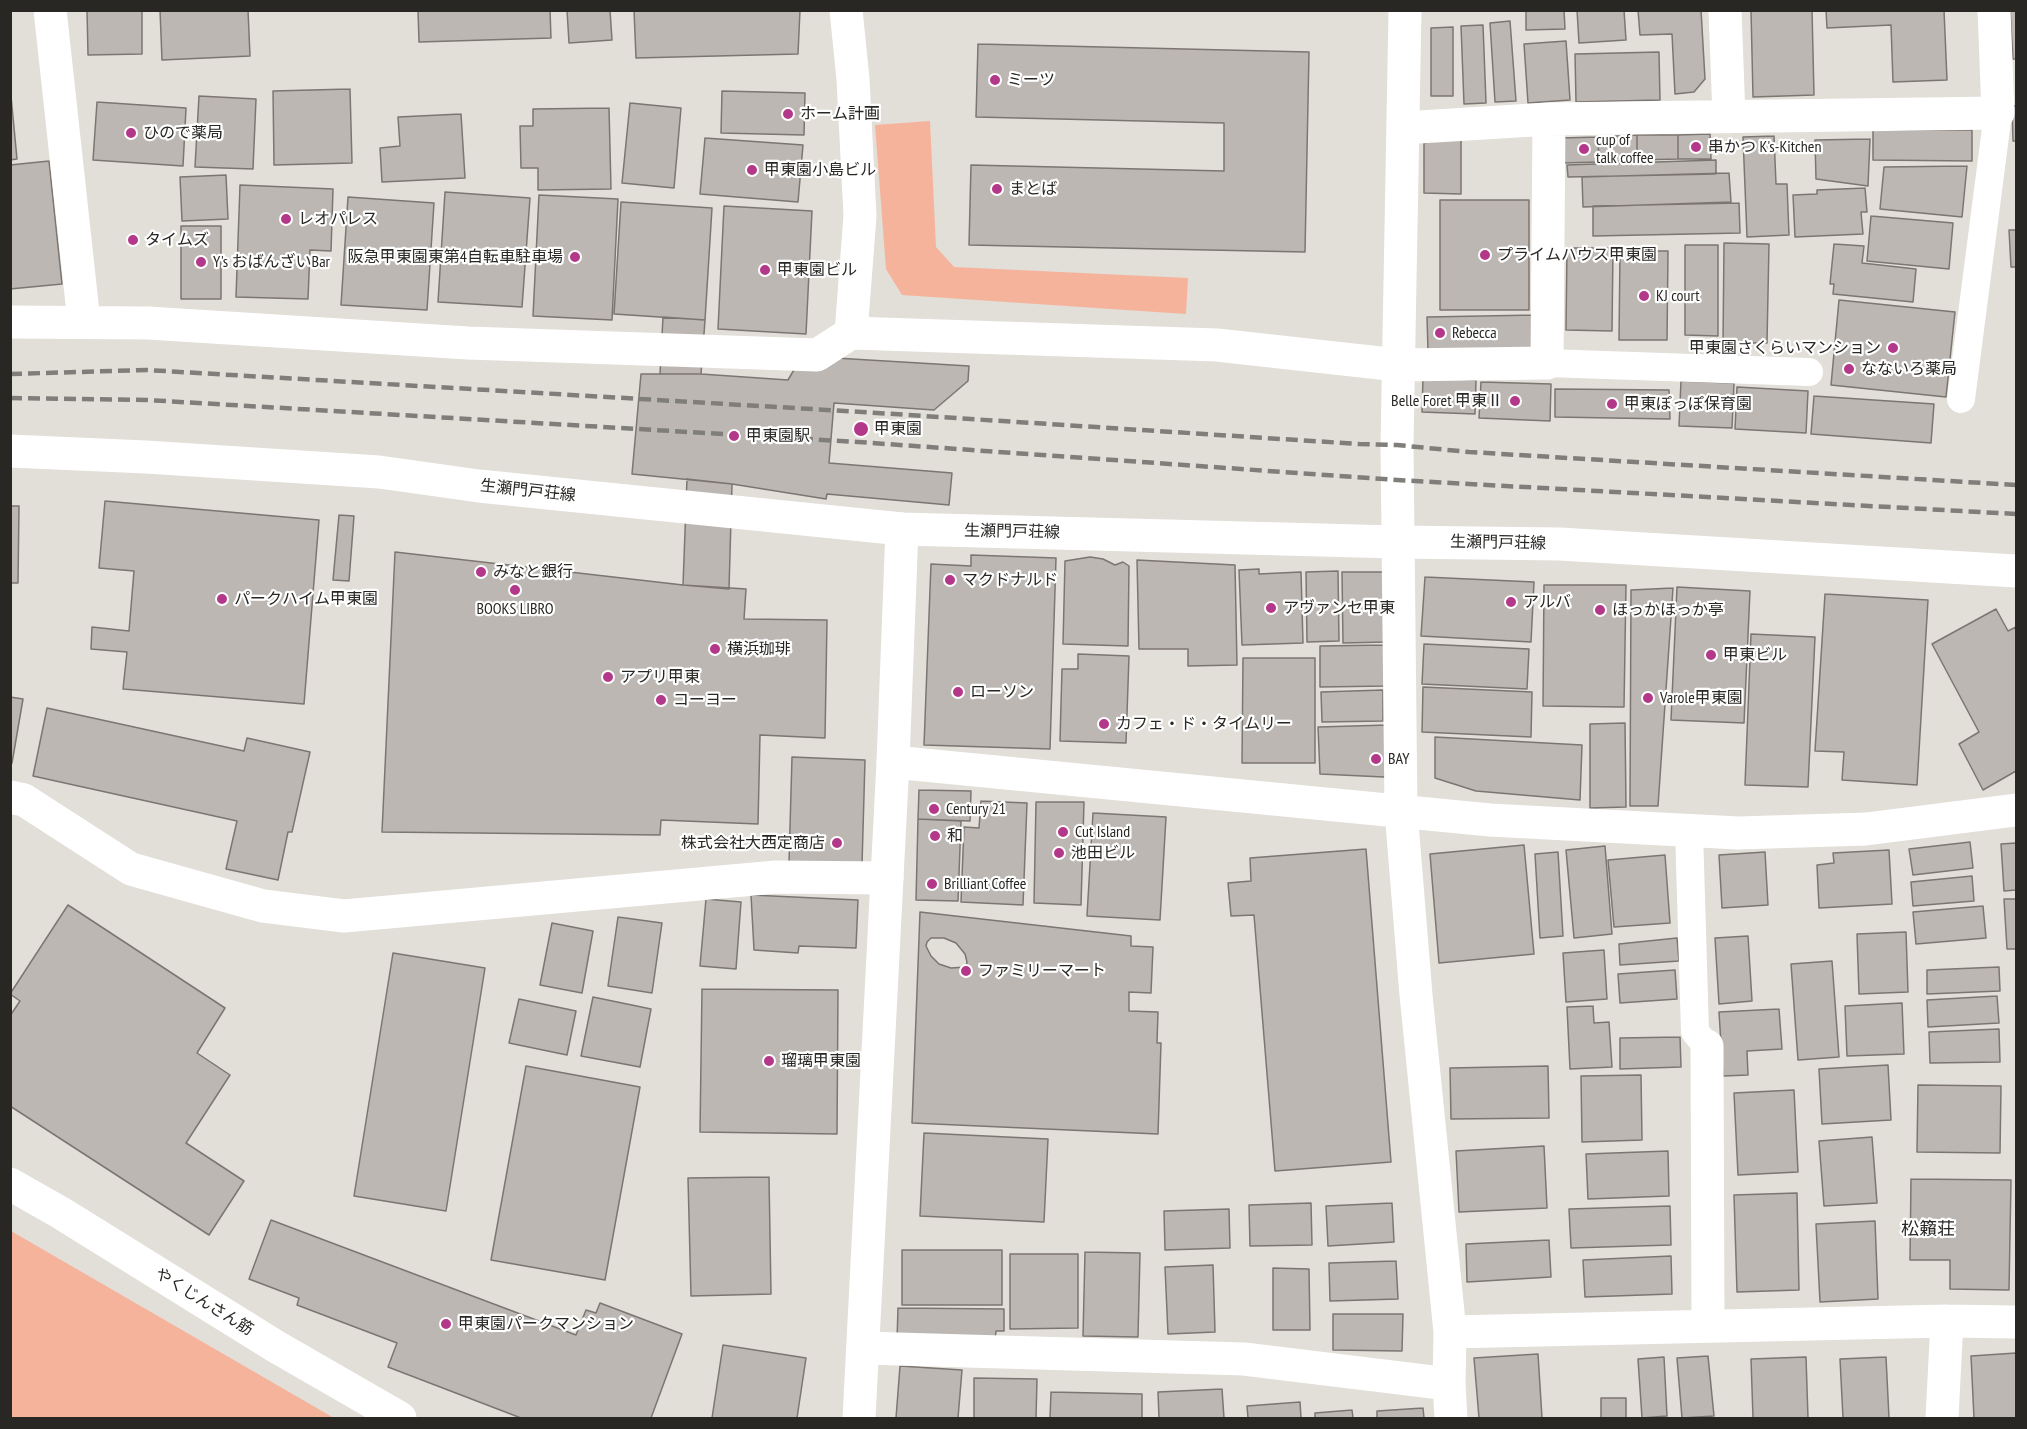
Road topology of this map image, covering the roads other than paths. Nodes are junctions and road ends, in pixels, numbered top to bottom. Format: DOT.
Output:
graph roads {
  1 [pos="50,10"];
  2 [pos="846,10"];
  3 [pos="1405,10"];
  4 [pos="1725,10"];
  5 [pos="1994,10"];
  6 [pos="1998,114"];
  7 [pos="1730,117"];
  8 [pos="1549,119"];
  9 [pos="1403,128"];
  10 [pos="10,322"];
  11 [pos="84,322"];
  12 [pos="851,333"];
  13 [pos="1547,363"];
  14 [pos="1398,365"];
  15 [pos="1809,372"];
  16 [pos="1961,399"];
  17 [pos="10,451"];
  18 [pos="902,529"];
  19 [pos="1397,542"];
  20 [pos="2016,571"];
  21 [pos="893,762"];
  22 [pos="10,797"];
  23 [pos="2016,810"];
  24 [pos="1401,811"];
  25 [pos="1689,830"];
  26 [pos="887,878"];
  27 [pos="1707,1046"];
  28 [pos="10,1184"];
  29 [pos="1947,1321"];
  30 [pos="2016,1322"];
  31 [pos="1708,1326"];
  32 [pos="1450,1332"];
  33 [pos="863,1348"];
  34 [pos="1449,1384"];
  35 [pos="400,1419"];
  36 [pos="859,1419"];
  37 [pos="1451,1419"];
  38 [pos="1942,1419"];
  1 -- 11 [label="street"];
  2 -- 12 [label="street"];
  3 -- 9 [label="street"];
  4 -- 7 [label="street"];
  5 -- 6 [label="street"];
  6 -- 7 [label="street"];
  6 -- 16 [label="lane"];
  7 -- 8 [label="street"];
  8 -- 9 [label="street"];
  8 -- 13 [label="street"];
  9 -- 14 [label="street"];
  10 -- 11 [label="street"];
  11 -- 12 [label="street"];
  12 -- 14 [label="street"];
  13 -- 14 [label="street"];
  13 -- 15 [label="lane"];
  14 -- 19 [label="street"];
  17 -- 18 [label="street, 生瀬門戸荘線"];
  18 -- 19 [label="street, 生瀬門戸荘線"];
  18 -- 21 [label="street"];
  19 -- 20 [label="street, 生瀬門戸荘線"];
  19 -- 24 [label="street"];
  21 -- 24 [label="street"];
  21 -- 26 [label="street"];
  22 -- 26 [label="street"];
  23 -- 25 [label="street"];
  24 -- 25 [label="street"];
  24 -- 32 [label="street"];
  25 -- 27 [label="lane"];
  26 -- 33 [label="street"];
  27 -- 31 [label="street"];
  28 -- 35 [label="street, やくじんさん筋"];
  29 -- 30 [label="street"];
  29 -- 31 [label="street"];
  29 -- 38 [label="street"];
  31 -- 32 [label="street"];
  32 -- 34 [label="street"];
  33 -- 34 [label="street"];
  33 -- 36 [label="street"];
  34 -- 37 [label="street"];
}
